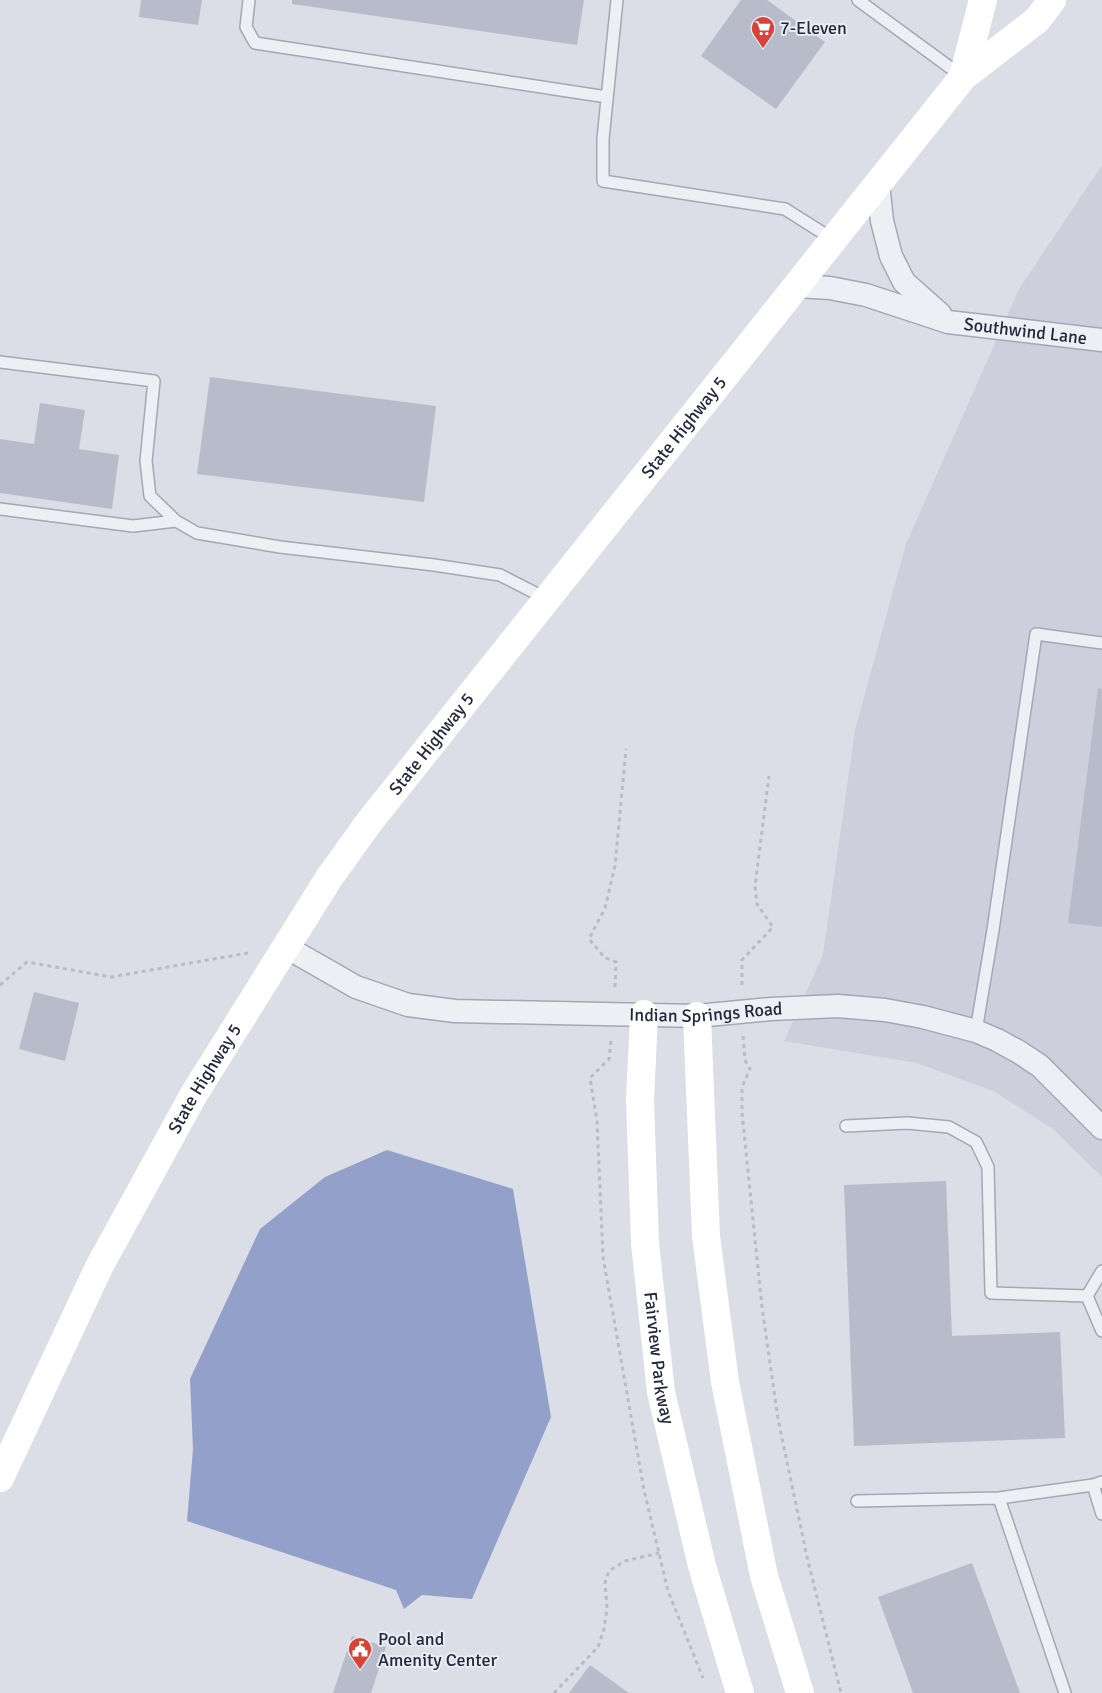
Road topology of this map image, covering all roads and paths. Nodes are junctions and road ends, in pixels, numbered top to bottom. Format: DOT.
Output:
graph roads {
  1 [pos="249,0"];
  2 [pos="617,0"];
  3 [pos="983,0"];
  4 [pos="1052,0"];
  5 [pos="863,2"];
  6 [pos="963,78"];
  7 [pos="607,97"];
  8 [pos="878,183"];
  9 [pos="834,240"];
  10 [pos="797,286"];
  11 [pos="948,322"];
  12 [pos="1102,340"];
  13 [pos="0,362"];
  14 [pos="0,509"];
  15 [pos="176,521"];
  16 [pos="547,598"];
  17 [pos="1102,643"];
  18 [pos="769,776"];
  19 [pos="286,947"];
  20 [pos="0,985"];
  21 [pos="742,1012"];
  22 [pos="644,1014"];
  23 [pos="697,1016"];
  24 [pos="976,1031"];
  25 [pos="846,1126"];
  26 [pos="1102,1128"];
  27 [pos="1102,1271"];
  28 [pos="1087,1296"];
  29 [pos="1102,1331"];
  30 [pos="0,1478"];
  31 [pos="1098,1483"];
  32 [pos="999,1498"];
  33 [pos="857,1501"];
  34 [pos="1102,1514"];
  35 [pos="659,1553"];
  36 [pos="554,1693"];
  37 [pos="740,1693"];
  38 [pos="800,1693"];
  39 [pos="841,1693"];
  40 [pos="1065,1693"];
  1 -- 7 [label="lane"];
  2 -- 7 [label="lane"];
  3 -- 6 [label="main road, State Highway 5"];
  4 -- 6 [label="main road, State Highway 5"];
  5 -- 6 [label="lane"];
  6 -- 8 [label="main road, State Highway 5"];
  7 -- 9 [label="lane"];
  8 -- 9 [label="main road, State Highway 5"];
  8 -- 11 [label="street"];
  9 -- 10 [label="main road, State Highway 5"];
  10 -- 11 [label="street, Southwind Lane"];
  10 -- 16 [label="main road, State Highway 5"];
  11 -- 12 [label="street, Southwind Lane"];
  13 -- 15 [label="lane"];
  14 -- 15 [label="lane"];
  15 -- 16 [label="lane"];
  16 -- 19 [label="main road, State Highway 5"];
  17 -- 24 [label="lane"];
  18 -- 21 [label="path"];
  19 -- 20 [label="path"];
  19 -- 22 [label="street, Indian Springs Road"];
  19 -- 30 [label="main road, State Highway 5"];
  21 -- 23 [label="street, Indian Springs Road"];
  21 -- 24 [label="street, Indian Springs Road"];
  21 -- 39 [label="path"];
  22 -- 23 [label="street, Indian Springs Road"];
  22 -- 37 [label="main road, Fairview Parkway"];
  23 -- 38 [label="main road"];
  24 -- 26 [label="street, Indian Springs Road"];
  25 -- 28 [label="lane"];
  27 -- 28 [label="lane"];
  28 -- 29 [label="lane"];
  31 -- 32 [label="lane"];
  31 -- 34 [label="lane"];
  32 -- 33 [label="lane"];
  32 -- 40 [label="lane"];
  35 -- 36 [label="path"];
}
